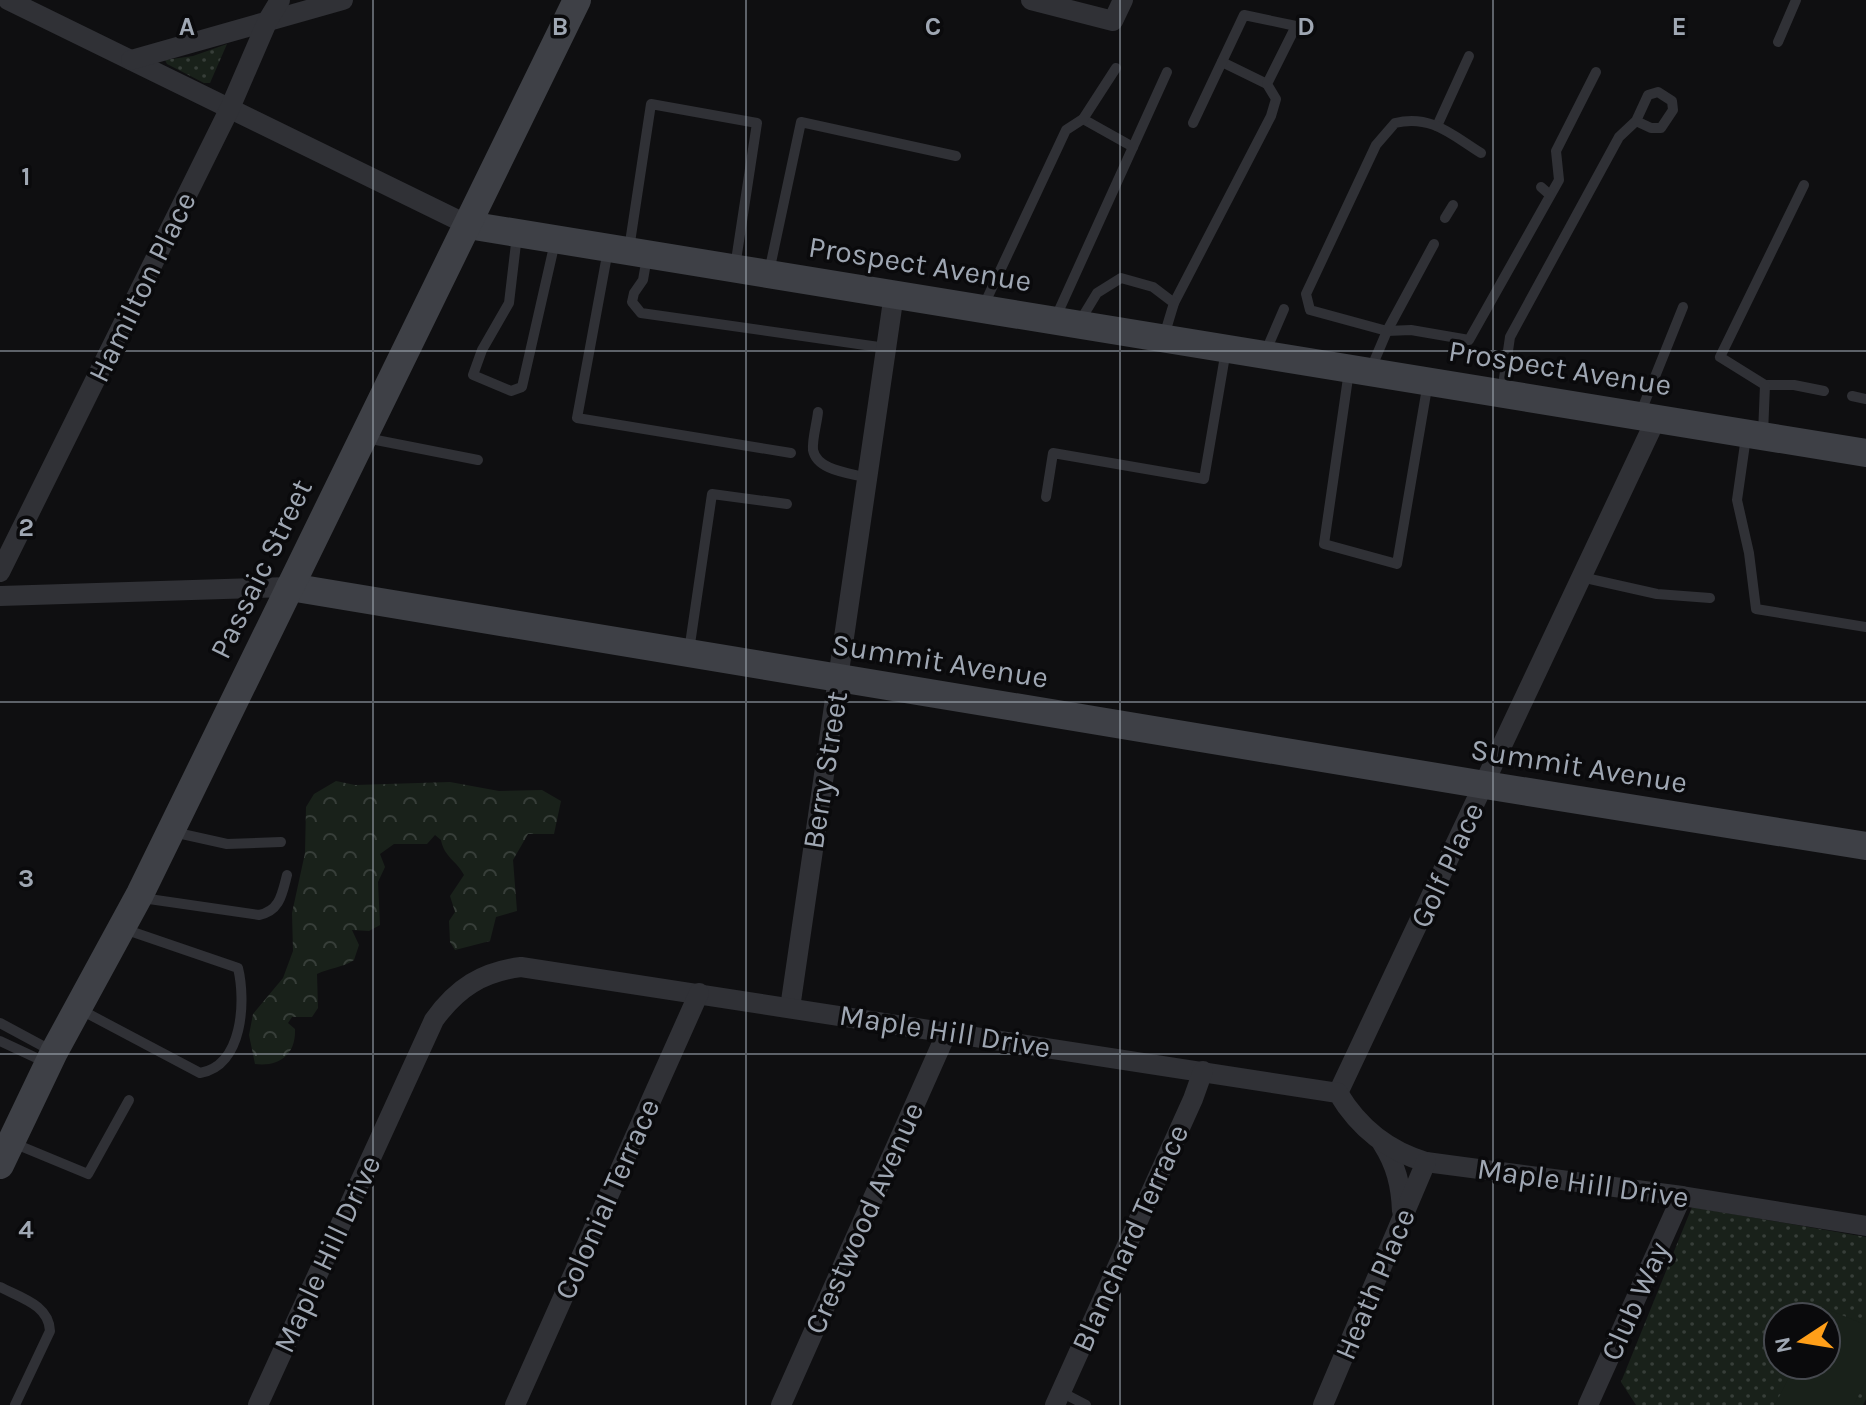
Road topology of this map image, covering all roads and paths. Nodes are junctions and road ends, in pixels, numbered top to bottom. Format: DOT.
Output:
graph roads {
  1 [pos="8,0"];
  2 [pos="280,0"];
  3 [pos="343,0"];
  4 [pos="577,0"];
  5 [pos="1031,0"];
  6 [pos="1123,0"];
  7 [pos="1796,0"];
  8 [pos="268,20"];
  9 [pos="1778,42"];
  10 [pos="1469,56"];
  11 [pos="131,60"];
  12 [pos="1222,62"];
  13 [pos="1116,68"];
  14 [pos="1167,72"];
  15 [pos="1596,72"];
  16 [pos="1267,84"];
  17 [pos="230,108"];
  18 [pos="1083,119"];
  19 [pos="1636,121"];
  20 [pos="1193,123"];
  21 [pos="1437,126"];
  22 [pos="1133,147"];
  23 [pos="1481,153"];
  24 [pos="956,156"];
  25 [pos="1804,185"];
  26 [pos="1541,187"];
  27 [pos="1550,195"];
  28 [pos="1453,205"];
  29 [pos="1445,218"];
  30 [pos="468,225"];
  31 [pos="517,233"];
  32 [pos="556,239"];
  33 [pos="1434,244"];
  34 [pos="628,251"];
  35 [pos="735,268"];
  36 [pos="769,274"];
  37 [pos="894,294"];
  38 [pos="1174,303"];
  39 [pos="1683,307"];
  40 [pos="982,309"];
  41 [pos="1284,309"];
  42 [pos="1066,322"];
  43 [pos="1387,331"];
  44 [pos="1163,338"];
  45 [pos="886,348"];
  46 [pos="1226,348"];
  47 [pos="1265,355"];
  48 [pos="1360,370"];
  49 [pos="1428,382"];
  50 [pos="1765,385"];
  51 [pos="1824,391"];
  52 [pos="1502,394"];
  53 [pos="1852,396"];
  54 [pos="1866,399"];
  55 [pos="818,412"];
  56 [pos="1647,417"];
  57 [pos="1755,435"];
  58 [pos="364,438"];
  59 [pos="791,453"];
  60 [pos="1866,453"];
  61 [pos="478,460"];
  62 [pos="868,478"];
  63 [pos="1046,497"];
  64 [pos="787,504"];
  65 [pos="0,572"];
  66 [pos="1581,577"];
  67 [pos="290,587"];
  68 [pos="0,596"];
  69 [pos="1710,598"];
  70 [pos="1866,627"];
  71 [pos="689,653"];
  72 [pos="839,679"];
  73 [pos="1485,785"];
  74 [pos="171,831"];
  75 [pos="281,842"];
  76 [pos="1866,846"];
  77 [pos="287,875"];
  78 [pos="140,894"];
  79 [pos="122,928"];
  80 [pos="699,993"];
  81 [pos="790,1008"];
  82 [pos="78,1009"];
  83 [pos="0,1023"];
  84 [pos="947,1032"];
  85 [pos="0,1041"];
  86 [pos="51,1058"];
  87 [pos="1203,1071"];
  88 [pos="1338,1093"];
  89 [pos="129,1100"];
  90 [pos="1382,1143"];
  91 [pos="5,1148"];
  92 [pos="1426,1162"];
  93 [pos="1682,1196"];
  94 [pos="1403,1217"];
  95 [pos="1866,1226"];
  96 [pos="0,1287"];
  97 [pos="1058,1399"];
  98 [pos="15,1405"];
  99 [pos="258,1405"];
  100 [pos="515,1405"];
  101 [pos="781,1405"];
  102 [pos="1086,1405"];
  103 [pos="1323,1405"];
  104 [pos="1588,1405"];
  1 -- 11 [label="street, Prospect Avenue"];
  2 -- 8 [label="street, Hamilton Place"];
  3 -- 8 [label="street"];
  4 -- 30 [label="street, Passaic Street"];
  5 -- 6 [label="street"];
  7 -- 9 [label="lane"];
  8 -- 11 [label="street"];
  8 -- 17 [label="street, Hamilton Place"];
  10 -- 21 [label="lane"];
  11 -- 17 [label="street, Prospect Avenue"];
  12 -- 16 [label="lane"];
  12 -- 16 [label="lane"];
  12 -- 20 [label="lane"];
  13 -- 18 [label="lane"];
  14 -- 22 [label="lane"];
  15 -- 27 [label="lane"];
  16 -- 38 [label="lane"];
  17 -- 30 [label="street, Prospect Avenue"];
  17 -- 65 [label="street, Hamilton Place"];
  18 -- 22 [label="lane"];
  18 -- 40 [label="lane"];
  19 -- 52 [label="lane"];
  21 -- 23 [label="lane"];
  21 -- 43 [label="lane"];
  22 -- 42 [label="lane"];
  24 -- 36 [label="lane"];
  25 -- 50 [label="lane"];
  26 -- 27 [label="lane"];
  27 -- 43 [label="lane"];
  28 -- 29 [label="lane"];
  30 -- 31 [label="street, Prospect Avenue"];
  30 -- 58 [label="street, Passaic Street"];
  31 -- 32 [label="street, Prospect Avenue"];
  31 -- 32 [label="lane"];
  32 -- 34 [label="street, Prospect Avenue"];
  33 -- 43 [label="lane"];
  34 -- 35 [label="street, Prospect Avenue"];
  34 -- 35 [label="lane"];
  34 -- 45 [label="lane"];
  34 -- 59 [label="lane"];
  35 -- 36 [label="street, Prospect Avenue"];
  36 -- 37 [label="street, Prospect Avenue"];
  37 -- 40 [label="street, Prospect Avenue"];
  37 -- 45 [label="street, Berry Street"];
  38 -- 42 [label="lane"];
  38 -- 44 [label="lane"];
  39 -- 56 [label="lane"];
  40 -- 42 [label="street, Prospect Avenue"];
  41 -- 47 [label="lane"];
  42 -- 44 [label="street, Prospect Avenue"];
  43 -- 48 [label="lane"];
  44 -- 46 [label="street, Prospect Avenue"];
  45 -- 62 [label="street, Berry Street"];
  46 -- 47 [label="street, Prospect Avenue"];
  46 -- 63 [label="lane"];
  47 -- 48 [label="street, Prospect Avenue"];
  48 -- 49 [label="street, Prospect Avenue"];
  48 -- 49 [label="lane"];
  49 -- 52 [label="street, Prospect Avenue"];
  50 -- 51 [label="lane"];
  50 -- 57 [label="lane"];
  52 -- 56 [label="street, Prospect Avenue"];
  53 -- 54 [label="lane"];
  55 -- 62 [label="lane"];
  56 -- 57 [label="street, Prospect Avenue"];
  56 -- 66 [label="street, Golf Place"];
  57 -- 60 [label="street, Prospect Avenue"];
  57 -- 70 [label="lane"];
  58 -- 61 [label="lane"];
  58 -- 67 [label="street, Passaic Street"];
  62 -- 72 [label="street, Berry Street"];
  64 -- 71 [label="lane"];
  66 -- 69 [label="lane"];
  66 -- 73 [label="street, Golf Place"];
  67 -- 68 [label="street, Summit Avenue"];
  67 -- 71 [label="street, Summit Avenue"];
  67 -- 74 [label="street, Passaic Street"];
  71 -- 72 [label="street, Summit Avenue"];
  72 -- 73 [label="street, Summit Avenue"];
  72 -- 81 [label="street, Berry Street"];
  73 -- 76 [label="street, Summit Avenue"];
  73 -- 88 [label="street, Golf Place"];
  74 -- 75 [label="lane"];
  74 -- 78 [label="street, Passaic Street"];
  77 -- 78 [label="lane"];
  78 -- 79 [label="street, Passaic Street"];
  79 -- 82 [label="street, Passaic Street"];
  79 -- 82 [label="lane"];
  80 -- 81 [label="street, Maple Hill Drive"];
  80 -- 99 [label="street, Maple Hill Drive"];
  80 -- 100 [label="street, Colonial Terrace"];
  81 -- 84 [label="street, Maple Hill Drive"];
  82 -- 86 [label="street, Passaic Street"];
  83 -- 86 [label="lane"];
  84 -- 87 [label="street, Maple Hill Drive"];
  84 -- 101 [label="street, Crestwood Avenue"];
  85 -- 86 [label="lane"];
  86 -- 91 [label="street, Passaic Street"];
  87 -- 88 [label="street, Maple Hill Drive"];
  87 -- 97 [label="street, Blanchard Terrace"];
  88 -- 90 [label="street, Maple Hill Drive"];
  89 -- 91 [label="lane"];
  90 -- 92 [label="street, Maple Hill Drive"];
  90 -- 94 [label="street"];
  92 -- 93 [label="street, Maple Hill Drive"];
  92 -- 94 [label="street, Heath Place"];
  93 -- 95 [label="street, Maple Hill Drive"];
  93 -- 104 [label="street, Club Way"];
  94 -- 103 [label="street, Heath Place"];
  96 -- 98 [label="lane"];
  97 -- 102 [label="lane"];
}
